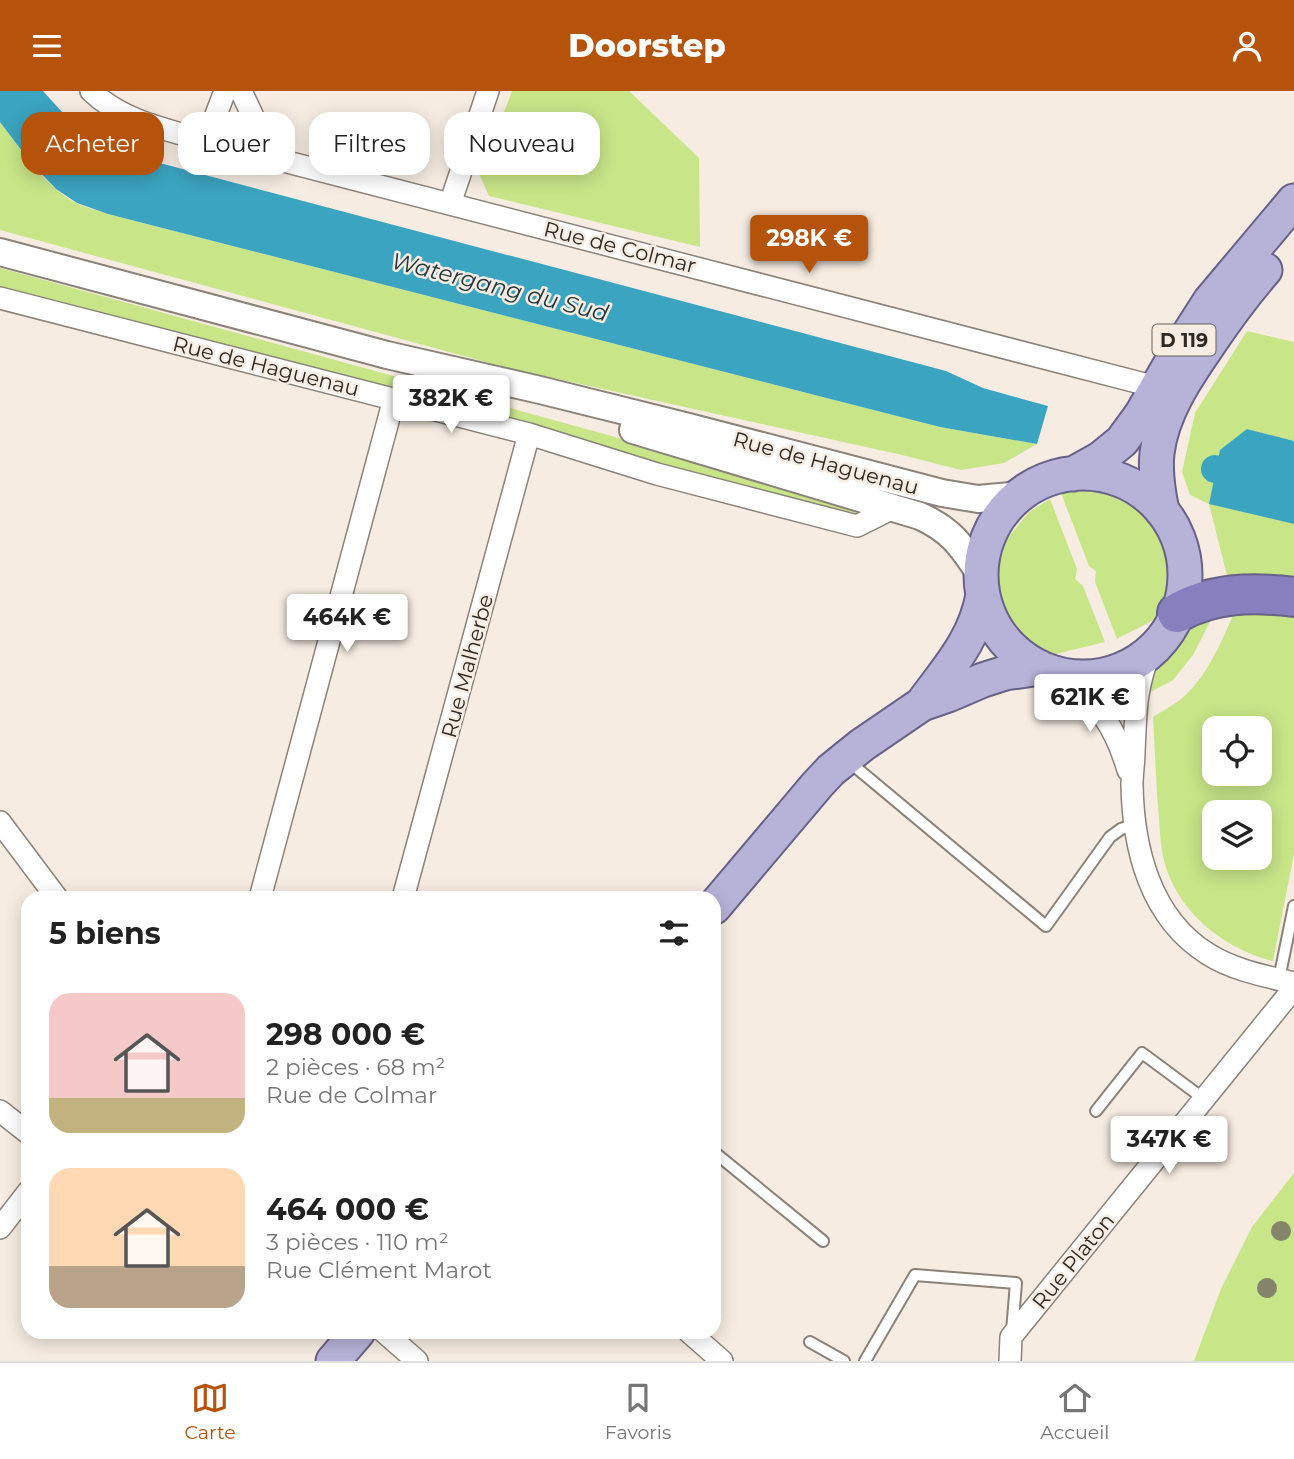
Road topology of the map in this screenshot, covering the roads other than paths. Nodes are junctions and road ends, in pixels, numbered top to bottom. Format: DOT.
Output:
graph roads {
  1 [pos="91,91"];
  2 [pos="225,91"];
  3 [pos="241,91"];
  4 [pos="488,91"];
  5 [pos="217,112"];
  6 [pos="251,112"];
  7 [pos="178,132"];
  8 [pos="295,163"];
  9 [pos="1294,201"];
  10 [pos="450,204"];
  11 [pos="1294,236"];
  12 [pos="0,252"];
  13 [pos="0,299"];
  14 [pos="387,355"];
  15 [pos="1156,387"];
  16 [pos="394,399"];
  17 [pos="529,434"];
  18 [pos="1073,474"];
  19 [pos="1021,495"];
  20 [pos="892,508"];
  21 [pos="1162,512"];
  22 [pos="982,585"];
  23 [pos="1294,597"];
  24 [pos="1177,613"];
  25 [pos="1150,652"];
  26 [pos="1052,672"];
  27 [pos="922,704"];
  28 [pos="845,758"];
  29 [pos="1132,782"];
  30 [pos="0,822"];
  31 [pos="1136,824"];
  32 [pos="52,891"];
  33 [pos="262,891"];
  34 [pos="405,891"];
  35 [pos="721,899"];
  36 [pos="1294,906"];
  37 [pos="1289,983"];
  38 [pos="1204,1100"];
  39 [pos="0,1111"];
  40 [pos="1096,1111"];
  41 [pos="21,1128"];
  42 [pos="721,1158"];
  43 [pos="21,1201"];
  44 [pos="0,1228"];
  45 [pos="822,1241"];
  46 [pos="1012,1338"];
  47 [pos="352,1339"];
  48 [pos="392,1339"];
  49 [pos="696,1339"];
  50 [pos="810,1342"];
  51 [pos="333,1361"];
  52 [pos="418,1361"];
  53 [pos="722,1361"];
  54 [pos="844,1361"];
  55 [pos="865,1361"];
  56 [pos="1010,1361"];
  1 -- 7 [label="street, Rue de Colmar"];
  2 -- 5 [label="street"];
  3 -- 6 [label="street"];
  4 -- 10 [label="street"];
  8 -- 10 [label="street, Rue de Colmar"];
  9 -- 15 [label="main road, D 119"];
  10 -- 15 [label="street, Rue de Colmar"];
  11 -- 21 [label="main road, D 119"];
  12 -- 14 [label="street, Rue de Haguenau"];
  13 -- 16 [label="street, Rue de Haguenau"];
  14 -- 19 [label="street, Rue de Haguenau"];
  14 -- 20 [label="street, Rue de Haguenau"];
  15 -- 18 [label="main road, D 119"];
  16 -- 17 [label="street, Rue de Haguenau"];
  16 -- 33 [label="street"];
  17 -- 20 [label="street, Rue de Haguenau"];
  17 -- 34 [label="street, Rue Malherbe"];
  18 -- 19 [label="main road"];
  18 -- 21 [label="main road"];
  19 -- 22 [label="main road"];
  20 -- 22 [label="street, Rue de Haguenau"];
  21 -- 24 [label="main road"];
  22 -- 26 [label="main road"];
  22 -- 27 [label="main road"];
  23 -- 24 [label="highway"];
  24 -- 25 [label="main road"];
  25 -- 26 [label="main road"];
  25 -- 29 [label="street"];
  26 -- 27 [label="main road"];
  26 -- 29 [label="street"];
  27 -- 28 [label="main road"];
  28 -- 31 [label="lane"];
  28 -- 35 [label="main road"];
  29 -- 31 [label="street"];
  30 -- 32 [label="street"];
  31 -- 37 [label="street"];
  36 -- 37 [label="lane"];
  37 -- 38 [label="street, Rue Platon"];
  38 -- 40 [label="lane"];
  38 -- 46 [label="street, Rue Platon"];
  39 -- 41 [label="street"];
  42 -- 45 [label="lane"];
  43 -- 44 [label="street"];
  46 -- 55 [label="lane"];
  46 -- 56 [label="street"];
  47 -- 51 [label="main road"];
  48 -- 52 [label="street"];
  49 -- 53 [label="street"];
  50 -- 54 [label="lane"];
}
